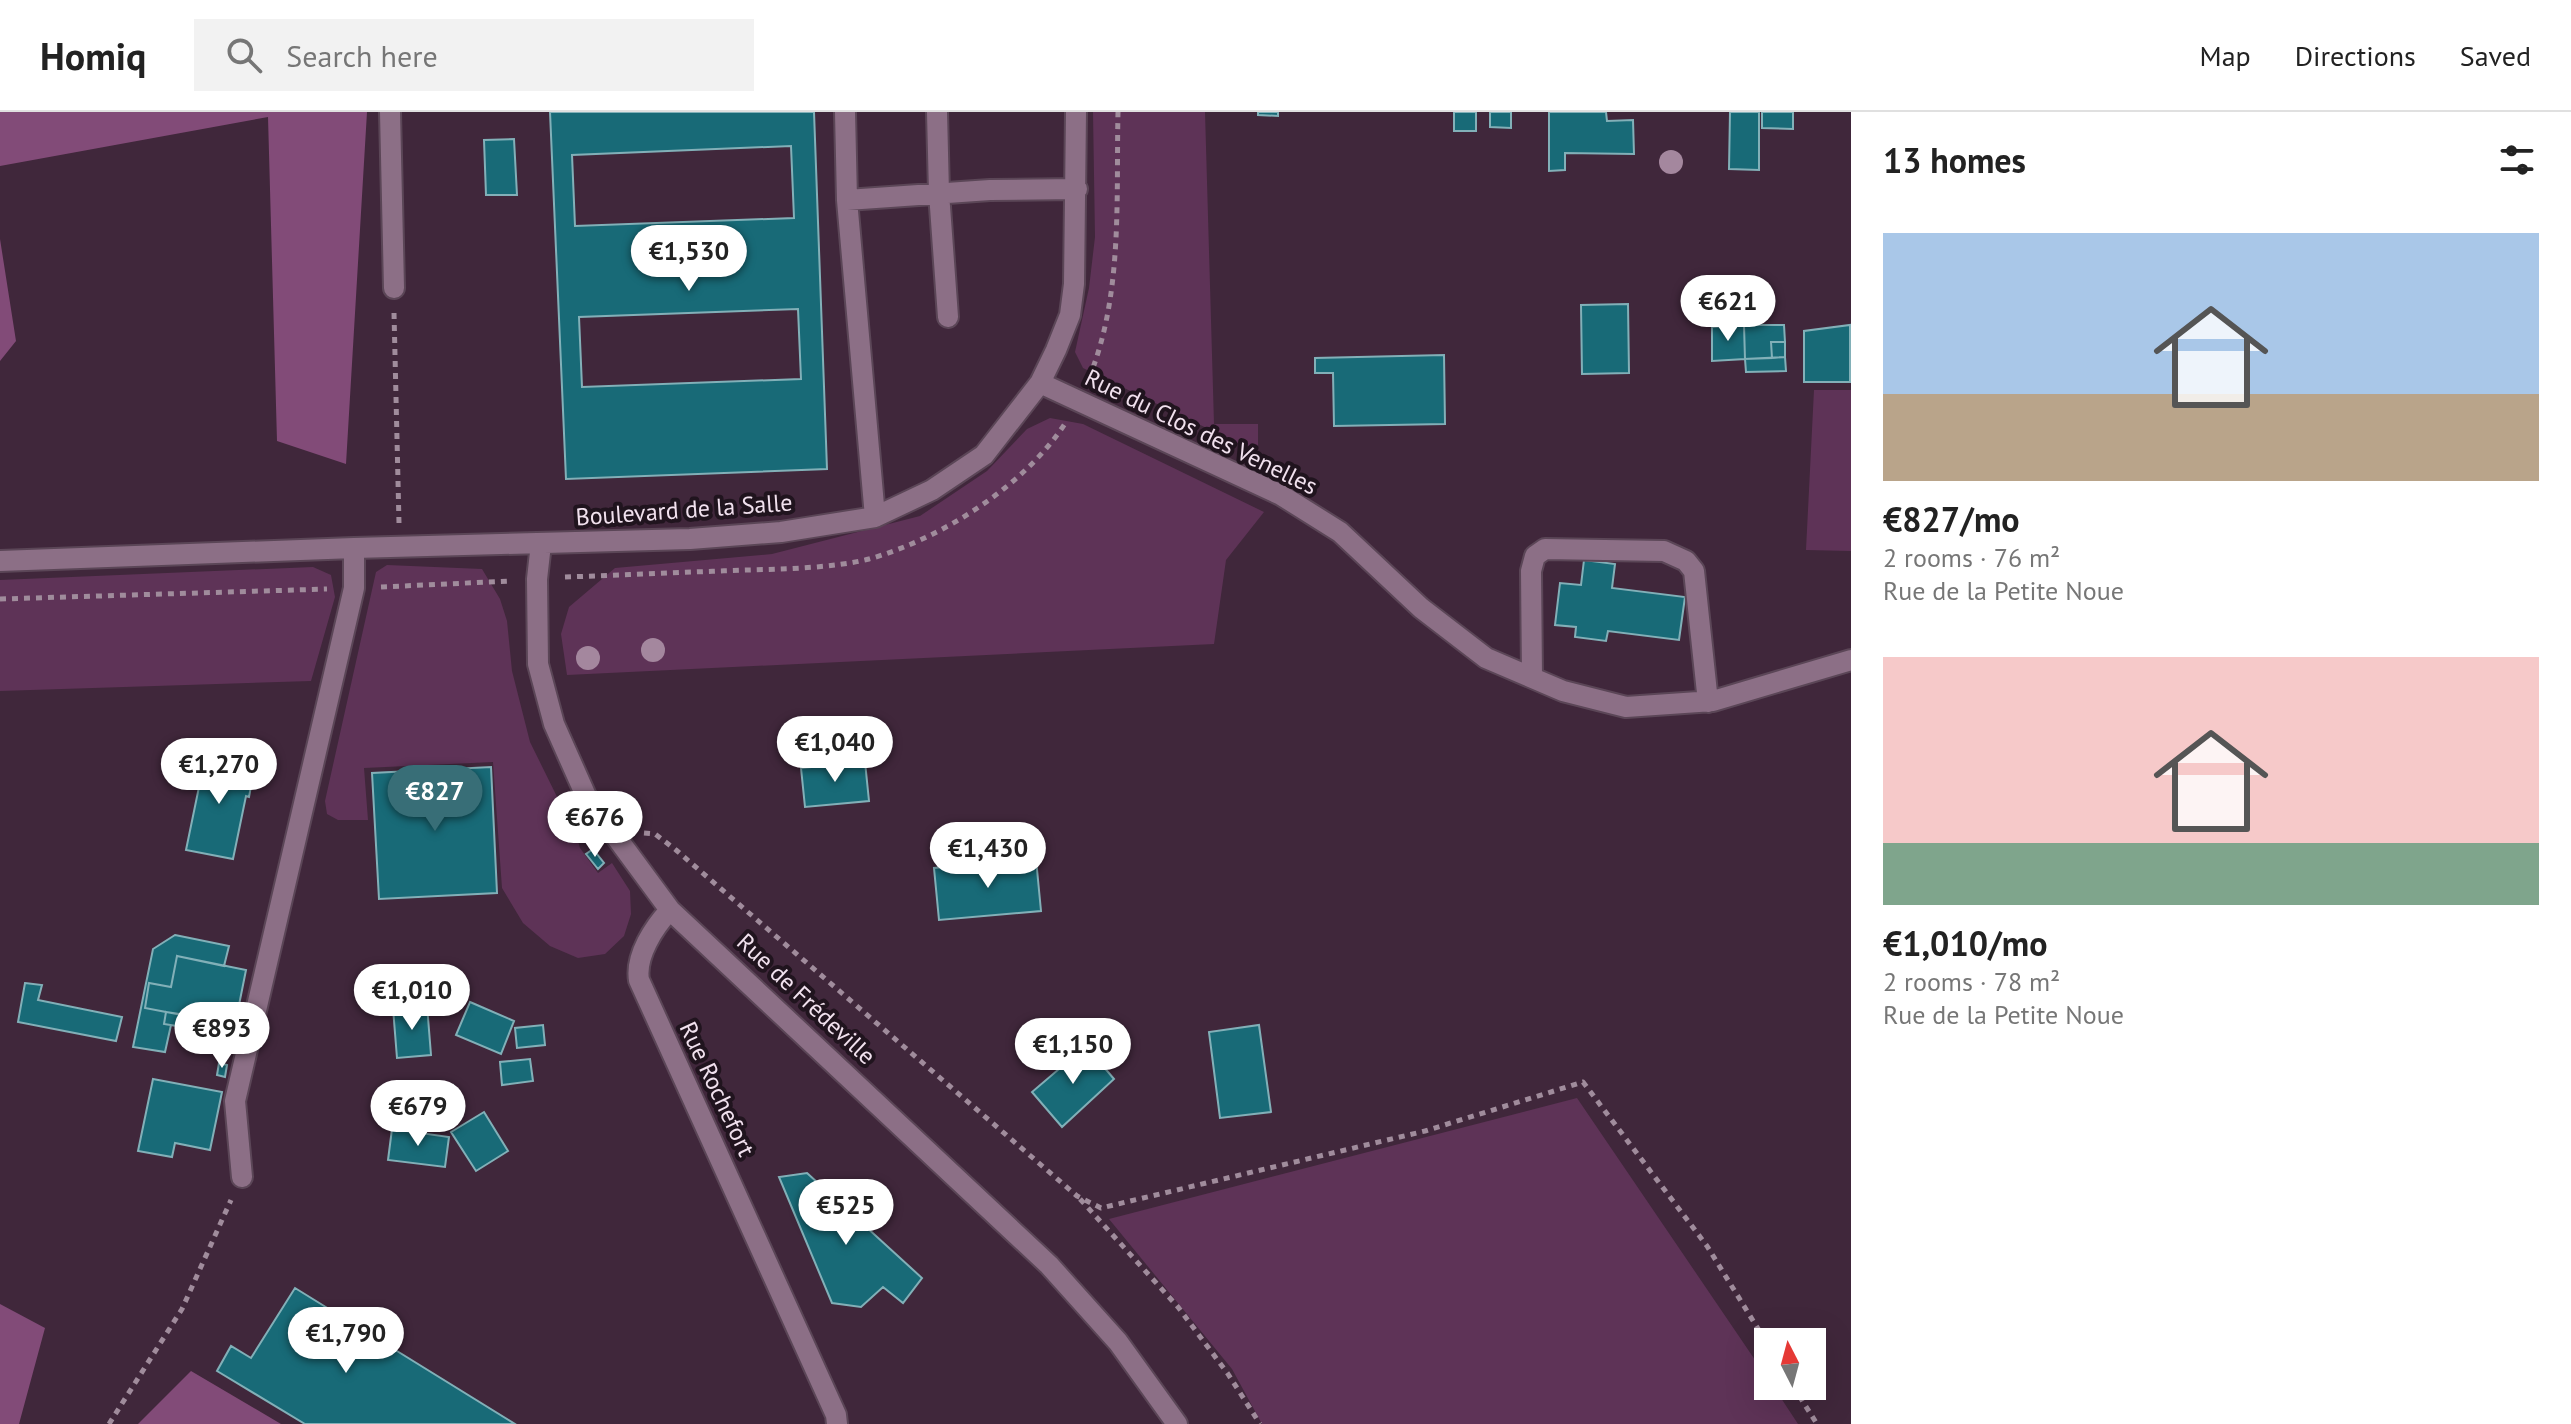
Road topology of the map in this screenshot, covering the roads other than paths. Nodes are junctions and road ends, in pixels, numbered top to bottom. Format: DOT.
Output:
graph roads {
  1 [pos="390,112"];
  2 [pos="845,112"];
  3 [pos="937,112"];
  4 [pos="1076,112"];
  5 [pos="1077,189"];
  6 [pos="939,193"];
  7 [pos="847,200"];
  8 [pos="394,288"];
  9 [pos="948,317"];
  10 [pos="1040,383"];
  11 [pos="875,517"];
  12 [pos="541,544"];
  13 [pos="354,548"];
  14 [pos="0,561"];
  15 [pos="1851,660"];
  16 [pos="1532,677"];
  17 [pos="1708,702"];
  18 [pos="670,910"];
  19 [pos="242,1177"];
  20 [pos="837,1424"];
  21 [pos="1177,1424"];
  1 -- 8 [label="street"];
  2 -- 7 [label="street"];
  3 -- 6 [label="street"];
  4 -- 5 [label="street, Boulevard de la Salle"];
  5 -- 6 [label="street"];
  5 -- 10 [label="street, Boulevard de la Salle"];
  6 -- 7 [label="street"];
  6 -- 9 [label="street"];
  7 -- 11 [label="street"];
  10 -- 11 [label="street, Boulevard de la Salle"];
  10 -- 16 [label="street, Rue du Clos des Venelles"];
  11 -- 12 [label="street, Boulevard de la Salle"];
  12 -- 13 [label="street, Boulevard de la Salle"];
  12 -- 18 [label="street, Rue de Frédeville"];
  13 -- 14 [label="street, Boulevard de la Salle"];
  13 -- 19 [label="street"];
  15 -- 17 [label="street, Rue du Clos des Venelles"];
  16 -- 17 [label="street, Rue du Clos des Venelles"];
  16 -- 17 [label="street"];
  18 -- 20 [label="street, Rue Rochefort"];
  18 -- 21 [label="street, Rue de Frédeville"];
}
